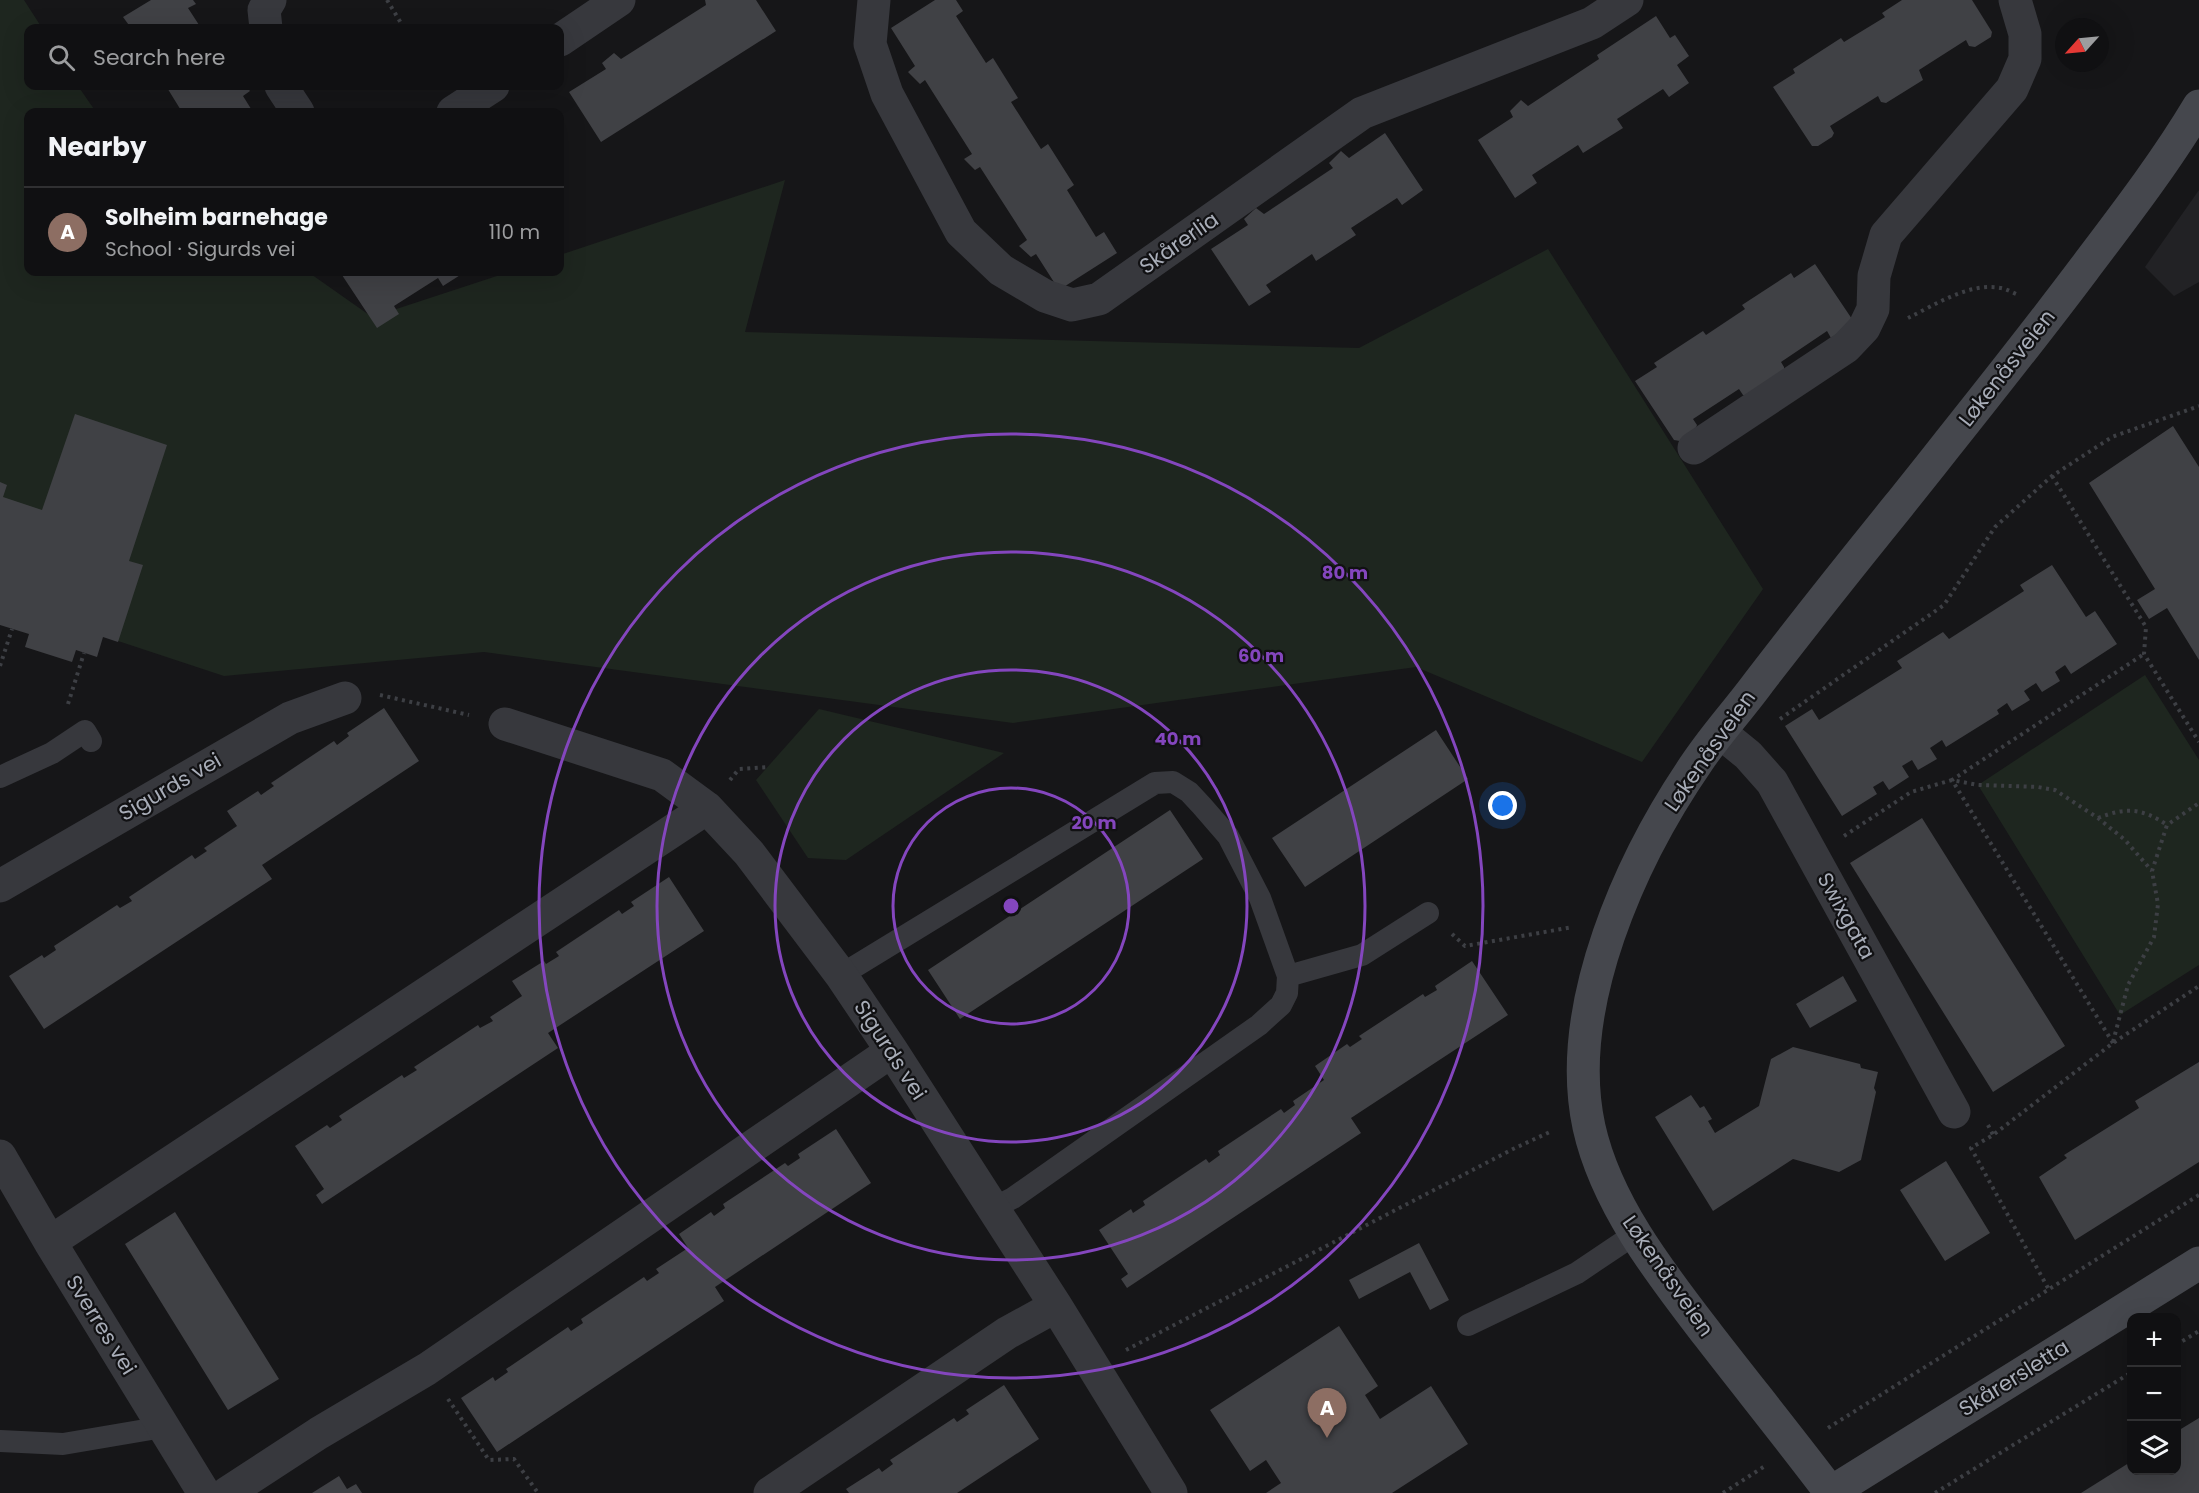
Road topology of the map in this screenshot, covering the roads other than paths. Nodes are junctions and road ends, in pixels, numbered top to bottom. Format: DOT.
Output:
graph roads {
  1 [pos="270,0"];
  2 [pos="619,0"];
  3 [pos="874,0"];
  4 [pos="1627,0"];
  5 [pos="2014,0"];
  6 [pos="266,24"];
  7 [pos="564,37"];
  8 [pos="284,90"];
  9 [pos="487,90"];
  10 [pos="295,108"];
  11 [pos="459,108"];
  12 [pos="2195,120"];
  13 [pos="1694,448"];
  14 [pos="345,698"];
  15 [pos="505,724"];
  16 [pos="1721,733"];
  17 [pos="90,741"];
  18 [pos="0,777"];
  19 [pos="707,808"];
  20 [pos="0,886"];
  21 [pos="1428,913"];
  22 [pos="841,975"];
  23 [pos="1288,976"];
  24 [pos="892,1051"];
  25 [pos="1969,1114"];
  26 [pos="0,1156"];
  27 [pos="993,1208"];
  28 [pos="1635,1234"];
  29 [pos="50,1242"];
  30 [pos="2199,1263"];
  31 [pos="1056,1306"];
  32 [pos="1468,1325"];
  33 [pos="163,1427"];
  34 [pos="0,1441"];
  35 [pos="204,1493"];
  36 [pos="227,1493"];
  37 [pos="770,1493"];
  38 [pos="1171,1493"];
  39 [pos="1831,1493"];
  1 -- 6 [label="street"];
  2 -- 7 [label="street"];
  3 -- 4 [label="street, Skårerlia"];
  5 -- 13 [label="street"];
  8 -- 10 [label="street"];
  9 -- 11 [label="street"];
  12 -- 16 [label="street, Løkenåsveien"];
  14 -- 20 [label="street, Sigurds vei"];
  15 -- 19 [label="street, Sigurds vei"];
  16 -- 25 [label="street, Swixgata"];
  16 -- 28 [label="street, Løkenåsveien"];
  17 -- 18 [label="lane"];
  19 -- 22 [label="street, Sigurds vei"];
  19 -- 29 [label="street"];
  21 -- 23 [label="lane"];
  22 -- 23 [label="lane"];
  22 -- 24 [label="street, Sigurds vei"];
  23 -- 27 [label="lane"];
  24 -- 27 [label="street, Sigurds vei"];
  24 -- 36 [label="street"];
  26 -- 29 [label="street, Sverres vei"];
  27 -- 31 [label="street, Sigurds vei"];
  28 -- 32 [label="lane"];
  28 -- 39 [label="street, Løkenåsveien"];
  29 -- 33 [label="street, Sverres vei"];
  30 -- 39 [label="street, Skårersletta"];
  31 -- 37 [label="street"];
  31 -- 38 [label="street, Sigurds vei"];
  33 -- 34 [label="lane"];
  33 -- 35 [label="street, Sverres vei"];
}
